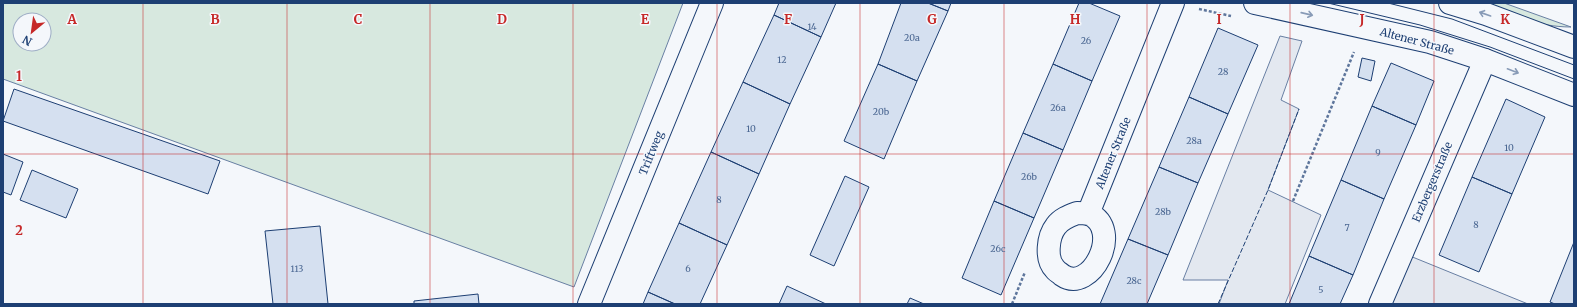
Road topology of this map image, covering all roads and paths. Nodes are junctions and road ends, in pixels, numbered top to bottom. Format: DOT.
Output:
graph roads {
  1 [pos="712,3"];
  2 [pos="1174,3"];
  3 [pos="1255,3"];
  4 [pos="1450,3"];
  5 [pos="1363,27"];
  6 [pos="1574,46"];
  7 [pos="1485,60"];
  8 [pos="1574,95"];
  9 [pos="1293,201"];
  10 [pos="1088,214"];
  11 [pos="590,304"];
  12 [pos="1380,304"];
  1 -- 11 [label="street, Triftweg"];
  2 -- 10 [label="street, Altener Straße"];
  3 -- 5 [label="street, Altener Straße, one-way"];
  6 -- 4 [label="street, one-way"];
  5 -- 7 [label="street, Altener Straße"];
  5 -- 9 [label="path"];
  7 -- 8 [label="street, Altener Straße, one-way"];
  7 -- 12 [label="street, Erzbergerstraße"];
}
